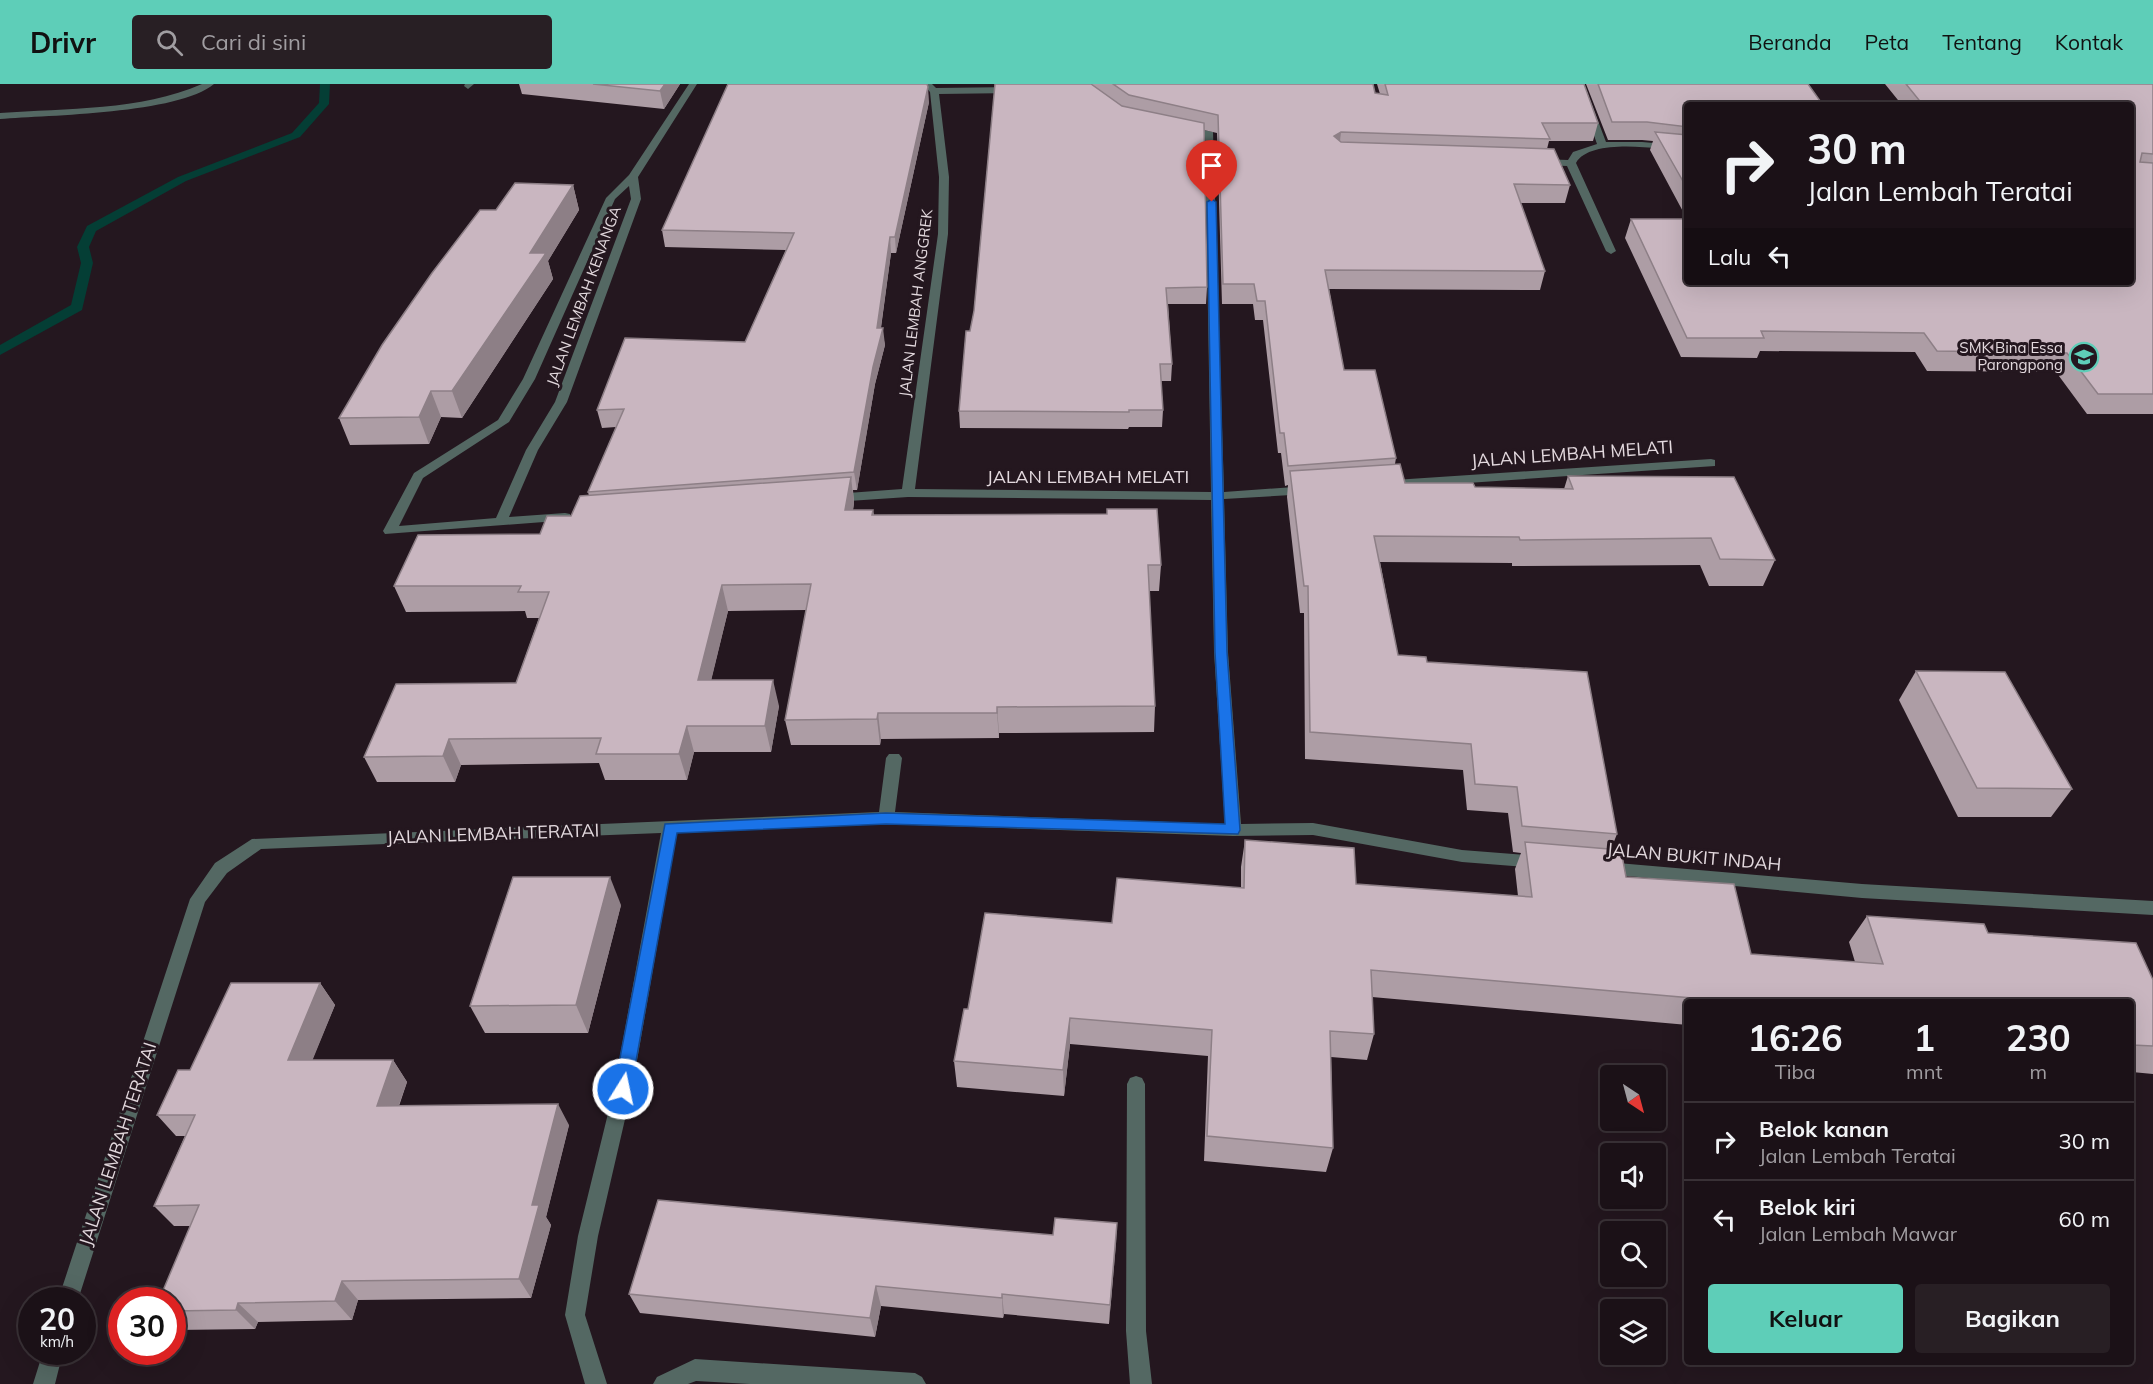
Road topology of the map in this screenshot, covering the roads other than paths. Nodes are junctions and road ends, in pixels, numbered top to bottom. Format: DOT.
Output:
graph roads {
  1 [pos="210,84"];
  2 [pos="693,84"];
  3 [pos="1580,84"];
  4 [pos="931,87"];
  5 [pos="1027,90"];
  6 [pos="0,116"];
  7 [pos="1179,128"];
  8 [pos="1602,144"];
  9 [pos="1684,148"];
  10 [pos="1525,162"];
  11 [pos="1571,163"];
  12 [pos="633,177"];
  13 [pos="1611,251"];
  14 [pos="1711,463"];
  15 [pos="1381,485"];
  16 [pos="1322,489"];
  17 [pos="908,493"];
  18 [pos="1216,496"];
  19 [pos="814,500"];
  20 [pos="582,516"];
  21 [pos="501,522"];
  22 [pos="894,758"];
  23 [pos="886,818"];
  24 [pos="670,828"];
  25 [pos="1233,830"];
  26 [pos="1555,864"];
  27 [pos="1590,867"];
  28 [pos="2153,908"];
  29 [pos="1136,1084"];
  30 [pos="72,1287"];
  31 [pos="49,1365"];
  32 [pos="44,1384"];
  33 [pos="596,1384"];
  34 [pos="664,1384"];
  35 [pos="915,1384"];
  36 [pos="1141,1384"];
  1 -- 6 [label="street"];
  2 -- 12 [label="street"];
  3 -- 8 [label="street"];
  4 -- 5 [label="street"];
  4 -- 17 [label="street, JALAN LEMBAH ANGGREK"];
  7 -- 18 [label="street"];
  8 -- 9 [label="street"];
  8 -- 11 [label="street"];
  10 -- 11 [label="street"];
  11 -- 13 [label="street"];
  12 -- 21 [label="street, JALAN LEMBAH KENANGA"];
  12 -- 21 [label="street"];
  14 -- 15 [label="street, JALAN LEMBAH MELATI"];
  16 -- 18 [label="street, JALAN LEMBAH MELATI"];
  17 -- 18 [label="street, JALAN LEMBAH MELATI"];
  17 -- 19 [label="street, JALAN LEMBAH MELATI"];
  18 -- 25 [label="street"];
  20 -- 21 [label="street"];
  22 -- 23 [label="street"];
  23 -- 24 [label="street, JALAN LEMBAH TERATAI"];
  23 -- 25 [label="street, JALAN LEMBAH TERATAI"];
  24 -- 30 [label="street, JALAN LEMBAH TERATAI"];
  24 -- 33 [label="street"];
  25 -- 26 [label="street"];
  27 -- 28 [label="street, JALAN BUKIT INDAH"];
  29 -- 36 [label="street"];
  31 -- 32 [label="street"];
  34 -- 35 [label="street"];
}
